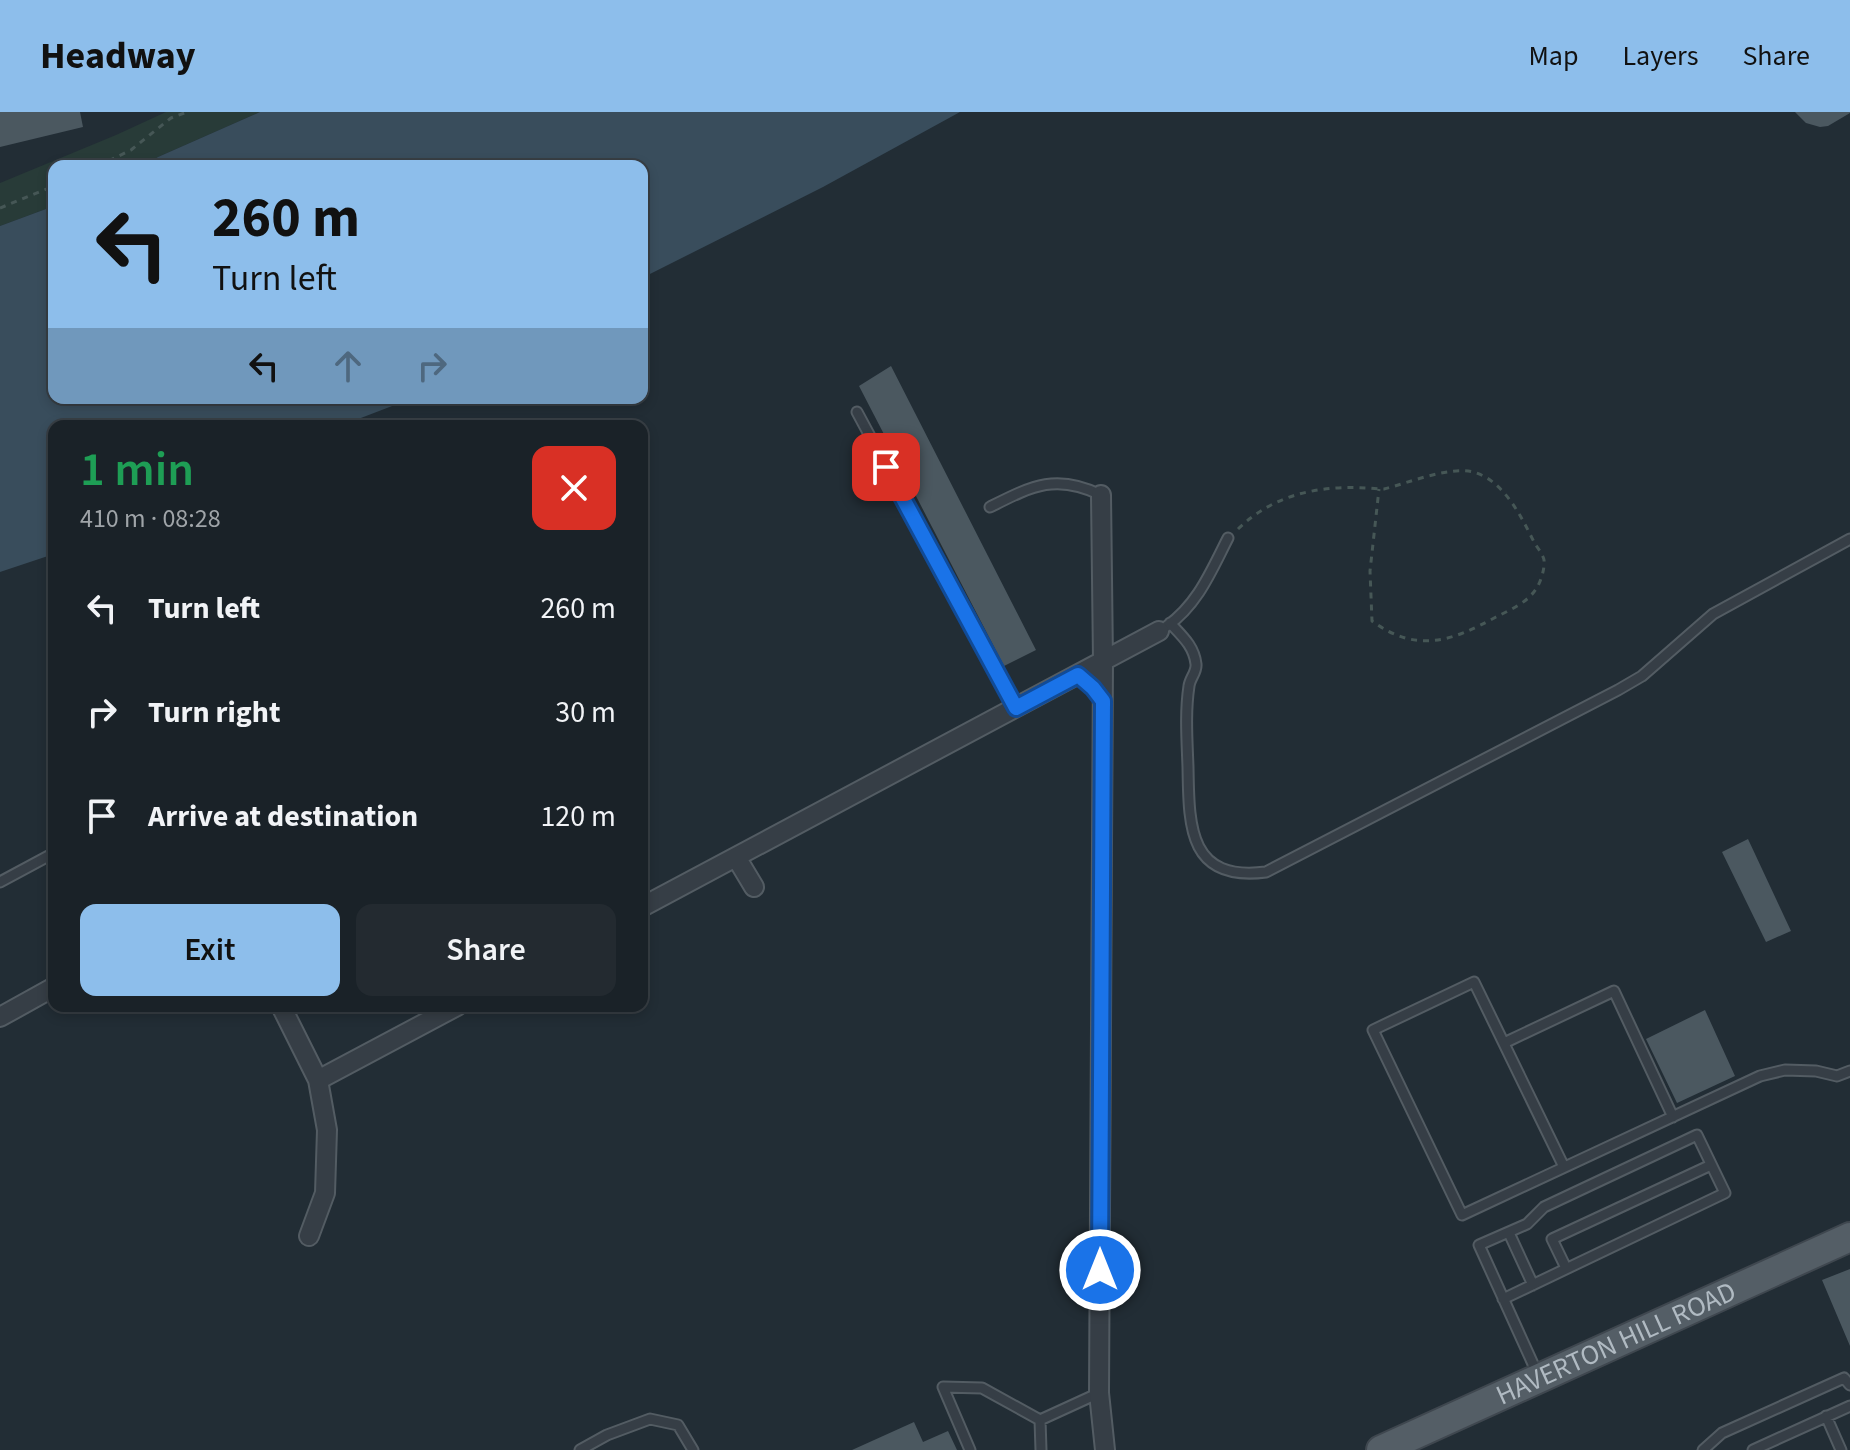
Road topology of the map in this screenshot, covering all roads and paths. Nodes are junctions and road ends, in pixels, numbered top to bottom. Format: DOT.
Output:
graph roads {
  1 [pos="187,112"];
  2 [pos="110,160"];
  3 [pos="48,188"];
  4 [pos="0,208"];
  5 [pos="857,412"];
  6 [pos="1379,489"];
  7 [pos="1101,495"];
  8 [pos="990,507"];
  9 [pos="1228,538"];
  10 [pos="1850,539"];
  11 [pos="1164,627"];
  12 [pos="1103,661"];
  13 [pos="1078,675"];
  14 [pos="1103,701"];
  15 [pos="1016,708"];
  16 [pos="48,856"];
  17 [pos="736,857"];
  18 [pos="0,882"];
  19 [pos="754,887"];
  20 [pos="648,904"];
  21 [pos="48,990"];
  22 [pos="284,1012"];
  23 [pos="446,1012"];
  24 [pos="0,1017"];
  25 [pos="1504,1043"];
  26 [pos="1850,1071"];
  27 [pos="318,1080"];
  28 [pos="1673,1117"];
  29 [pos="1711,1165"];
  30 [pos="1564,1167"];
  31 [pos="1509,1233"];
  32 [pos="309,1236"];
  33 [pos="1850,1237"];
  34 [pos="1566,1268"];
  35 [pos="1533,1285"];
  36 [pos="1503,1299"];
  37 [pos="1540,1378"];
  38 [pos="1850,1385"];
  39 [pos="1099,1393"];
  40 [pos="1850,1406"];
  41 [pos="1826,1416"];
  42 [pos="1040,1420"];
  43 [pos="580,1450"];
  44 [pos="693,1450"];
  45 [pos="970,1450"];
  46 [pos="1041,1450"];
  47 [pos="1105,1450"];
  48 [pos="1381,1450"];
  49 [pos="1703,1450"];
  50 [pos="1753,1450"];
  51 [pos="1841,1450"];
  1 -- 2 [label="path"];
  3 -- 4 [label="path"];
  5 -- 15 [label="lane"];
  6 -- 6 [label="path"];
  6 -- 9 [label="path"];
  7 -- 8 [label="lane"];
  7 -- 12 [label="street"];
  9 -- 11 [label="lane"];
  10 -- 11 [label="lane"];
  11 -- 12 [label="street"];
  12 -- 13 [label="street"];
  12 -- 14 [label="street"];
  13 -- 14 [label="street"];
  13 -- 15 [label="street"];
  14 -- 39 [label="street"];
  15 -- 17 [label="street"];
  16 -- 18 [label="lane"];
  17 -- 19 [label="street"];
  17 -- 20 [label="street"];
  21 -- 24 [label="street"];
  22 -- 27 [label="street"];
  23 -- 27 [label="street"];
  25 -- 28 [label="lane"];
  25 -- 30 [label="lane"];
  25 -- 30 [label="lane"];
  26 -- 28 [label="lane"];
  27 -- 32 [label="street"];
  28 -- 30 [label="lane"];
  29 -- 31 [label="lane"];
  29 -- 34 [label="lane"];
  29 -- 34 [label="lane"];
  31 -- 35 [label="lane"];
  31 -- 36 [label="lane"];
  33 -- 37 [label="main road, HAVERTON HILL ROAD"];
  34 -- 35 [label="lane"];
  35 -- 36 [label="lane"];
  36 -- 37 [label="lane"];
  37 -- 48 [label="main road, HAVERTON HILL ROAD"];
  38 -- 49 [label="lane"];
  39 -- 42 [label="lane"];
  39 -- 47 [label="street"];
  40 -- 41 [label="lane"];
  41 -- 50 [label="lane"];
  41 -- 51 [label="lane"];
  42 -- 45 [label="lane"];
  42 -- 46 [label="lane"];
  43 -- 44 [label="lane"];
}
